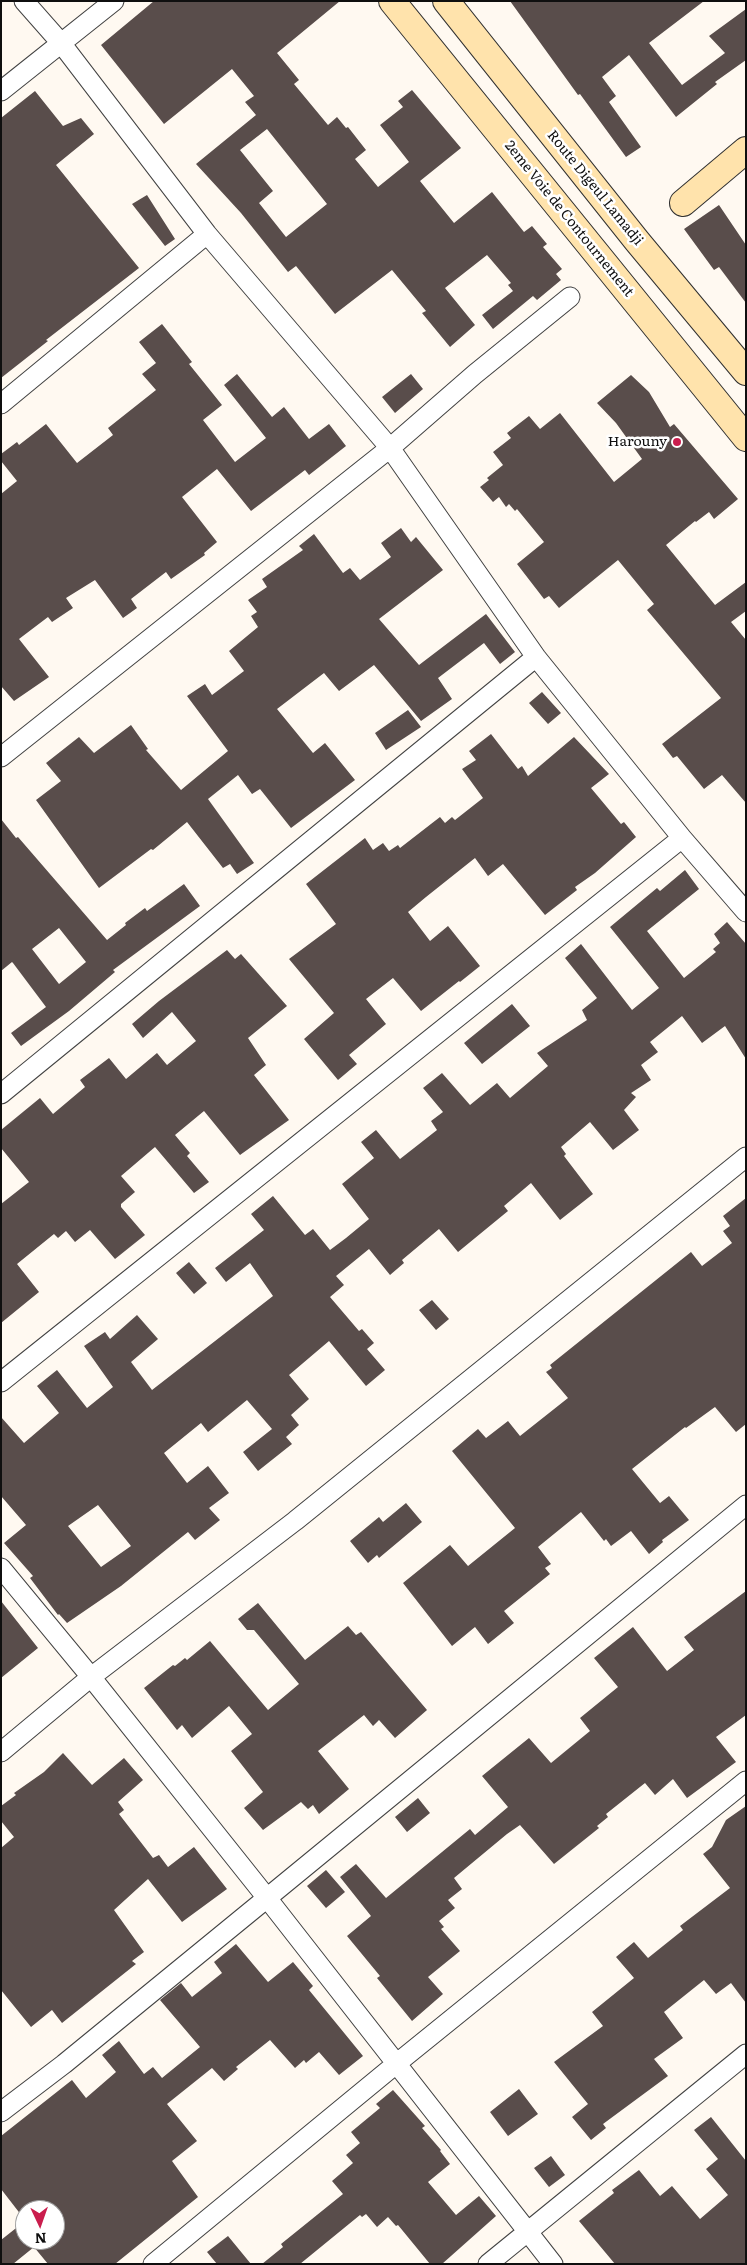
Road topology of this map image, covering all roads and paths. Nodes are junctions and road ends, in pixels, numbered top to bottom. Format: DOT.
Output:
graph roads {
  1 [pos="24,1"];
  2 [pos="114,1"];
  3 [pos="392,1"];
  4 [pos="446,1"];
  5 [pos="61,43"];
  6 [pos="1,91"];
  7 [pos="746,150"];
  8 [pos="683,203"];
  9 [pos="207,234"];
  10 [pos="570,297"];
  11 [pos="746,372"];
  12 [pos="1,404"];
  13 [pos="746,438"];
  14 [pos="390,448"];
  15 [pos="536,657"];
  16 [pos="1,758"];
  17 [pos="682,838"];
  18 [pos="746,912"];
  19 [pos="1,1094"];
  20 [pos="746,1157"];
  21 [pos="1,1382"];
  22 [pos="746,1505"];
  23 [pos="1,1568"];
  24 [pos="91,1677"];
  25 [pos="1,1752"];
  26 [pos="746,1781"];
  27 [pos="267,1898"];
  28 [pos="746,2054"];
  29 [pos="396,2064"];
  30 [pos="1,2112"];
  31 [pos="527,2232"];
  32 [pos="153,2264"];
  33 [pos="488,2264"];
  34 [pos="553,2264"];
  1 -- 5 [label="street"];
  2 -- 5 [label="street"];
  3 -- 13 [label="main road, 2eme Voie de Contournement"];
  4 -- 11 [label="main road, Route Digeul Lamadji"];
  5 -- 6 [label="street"];
  5 -- 9 [label="street"];
  7 -- 8 [label="main road"];
  9 -- 12 [label="street"];
  9 -- 14 [label="street"];
  10 -- 14 [label="street"];
  14 -- 15 [label="street"];
  14 -- 16 [label="street"];
  15 -- 17 [label="street"];
  15 -- 19 [label="street"];
  17 -- 18 [label="street"];
  17 -- 21 [label="street"];
  20 -- 24 [label="street"];
  22 -- 27 [label="street"];
  23 -- 24 [label="street"];
  24 -- 25 [label="street"];
  24 -- 27 [label="street"];
  26 -- 29 [label="street"];
  27 -- 29 [label="street"];
  27 -- 30 [label="street"];
  28 -- 31 [label="street"];
  29 -- 31 [label="street"];
  29 -- 32 [label="street"];
  31 -- 33 [label="street"];
  31 -- 34 [label="street"];
}
